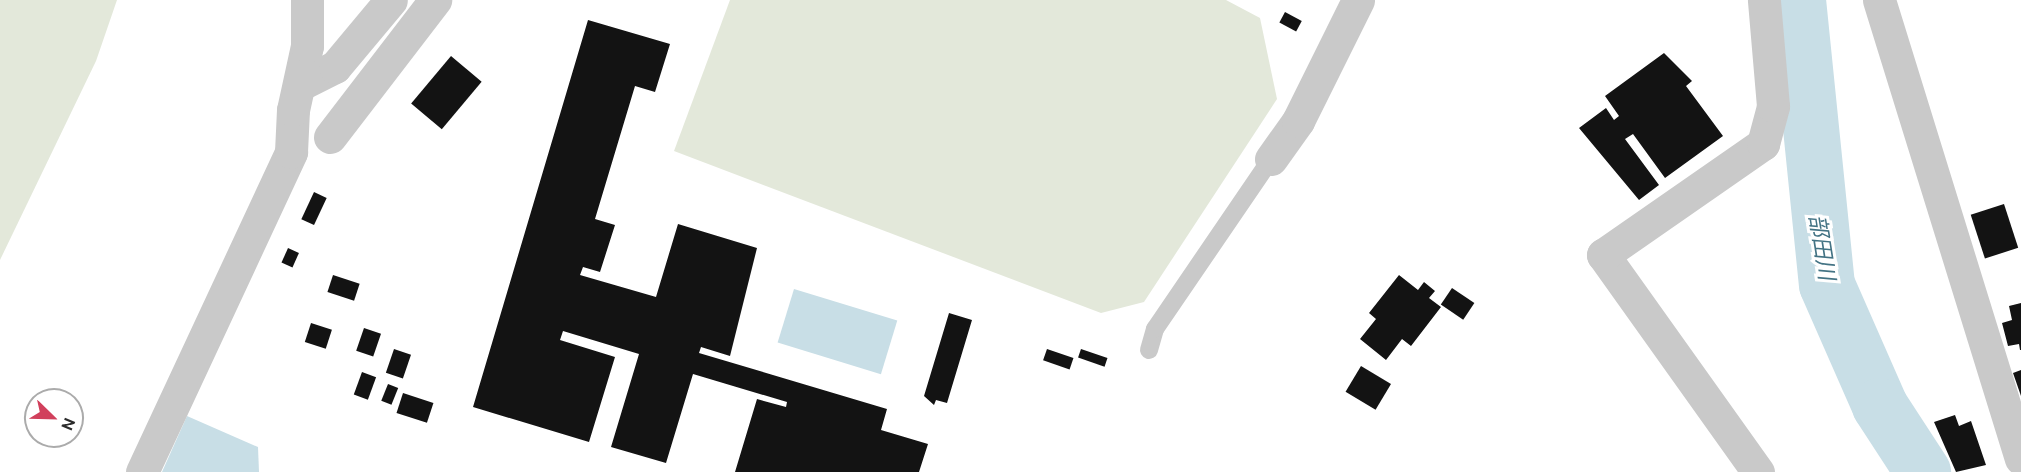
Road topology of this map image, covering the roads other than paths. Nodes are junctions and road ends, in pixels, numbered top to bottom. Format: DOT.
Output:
graph roads {
  1 [pos="307,0"];
  2 [pos="391,0"];
  3 [pos="435,0"];
  4 [pos="1358,0"];
  5 [pos="1764,0"];
  6 [pos="1879,0"];
  7 [pos="299,85"];
  8 [pos="330,137"];
  9 [pos="1271,159"];
  10 [pos="1149,350"];
  11 [pos="2020,451"];
  12 [pos="142,472"];
  13 [pos="1758,472"];
  1 -- 7 [label="street"];
  2 -- 7 [label="street"];
  3 -- 8 [label="street"];
  4 -- 9 [label="street"];
  5 -- 13 [label="street"];
  6 -- 11 [label="street"];
  7 -- 12 [label="street"];
  9 -- 10 [label="lane"];
}
